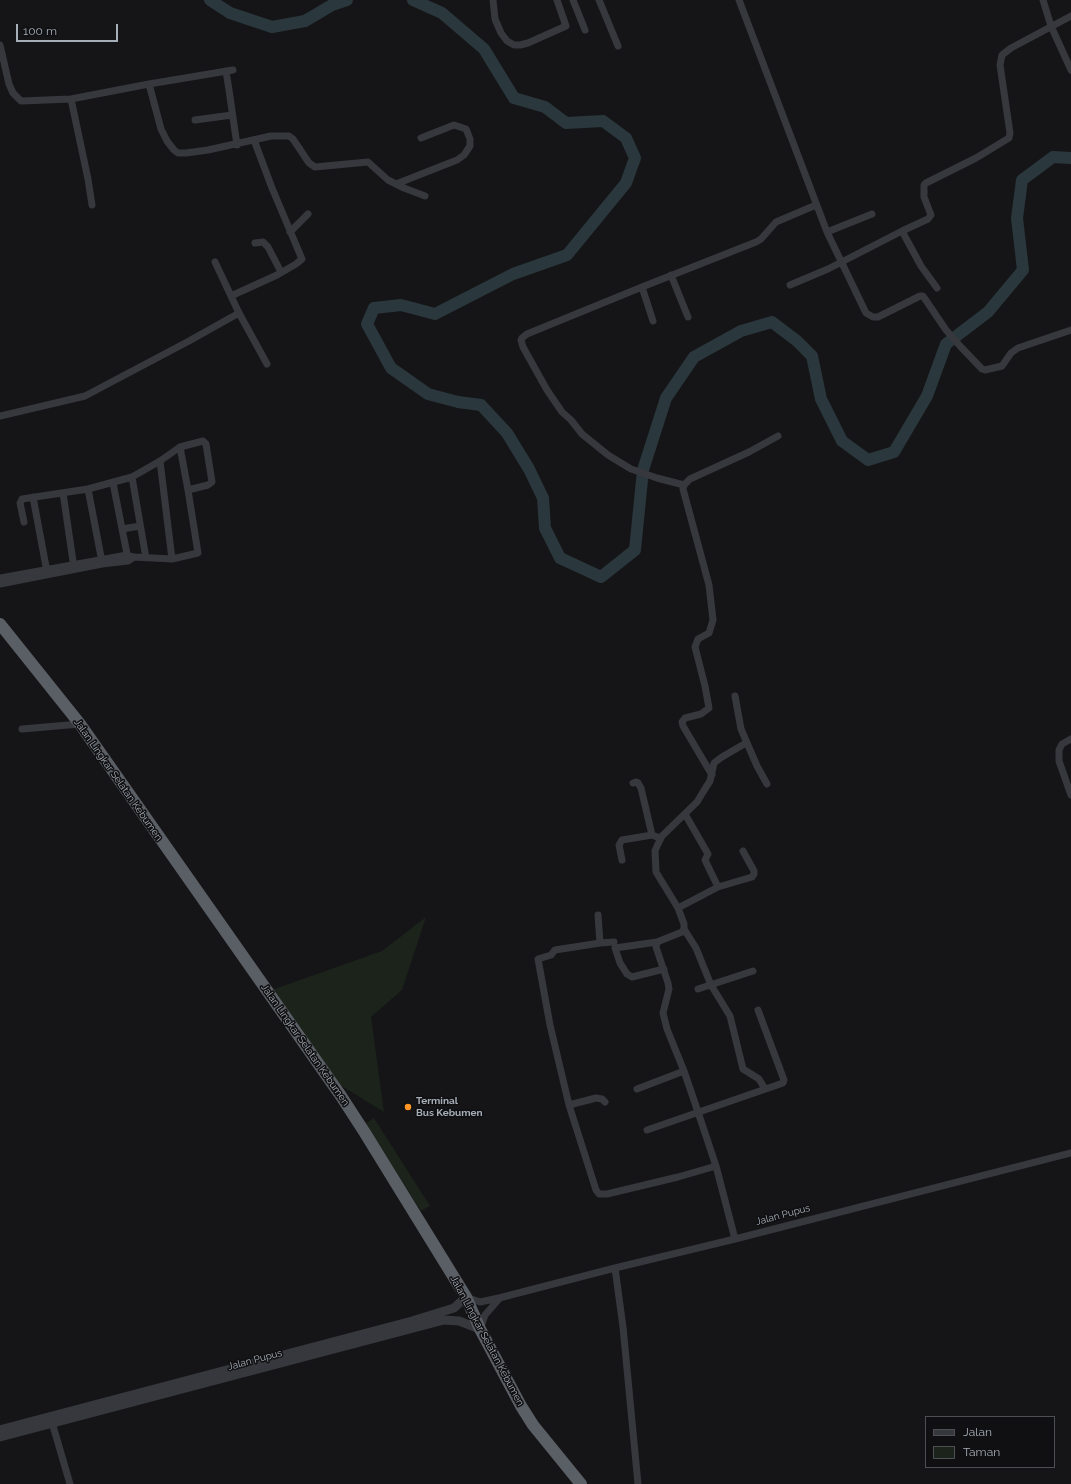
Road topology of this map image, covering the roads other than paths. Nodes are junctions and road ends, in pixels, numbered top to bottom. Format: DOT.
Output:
graph roads {
  1 [pos="493,0"];
  2 [pos="557,0"];
  3 [pos="573,0"];
  4 [pos="599,0"];
  5 [pos="739,0"];
  6 [pos="1043,0"];
  7 [pos="1071,16"];
  8 [pos="1051,26"];
  9 [pos="585,30"];
  10 [pos="0,45"];
  11 [pos="618,46"];
  12 [pos="1071,70"];
  13 [pos="148,84"];
  14 [pos="72,99"];
  15 [pos="232,115"];
  16 [pos="195,120"];
  17 [pos="421,138"];
  18 [pos="254,140"];
  19 [pos="236,145"];
  20 [pos="396,184"];
  21 [pos="424,196"];
  22 [pos="92,205"];
  23 [pos="816,205"];
  24 [pos="308,214"];
  25 [pos="872,214"];
  26 [pos="902,231"];
  27 [pos="290,232"];
  28 [pos="827,232"];
  29 [pos="255,243"];
  30 [pos="215,262"];
  31 [pos="841,262"];
  32 [pos="282,272"];
  33 [pos="671,275"];
  34 [pos="790,285"];
  35 [pos="642,287"];
  36 [pos="937,288"];
  37 [pos="231,296"];
  38 [pos="239,313"];
  39 [pos="688,317"];
  40 [pos="654,321"];
  41 [pos="1071,330"];
  42 [pos="267,364"];
  43 [pos="0,416"];
  44 [pos="778,436"];
  45 [pos="180,447"];
  46 [pos="160,461"];
  47 [pos="132,477"];
  48 [pos="114,482"];
  49 [pos="684,485"];
  50 [pos="88,489"];
  51 [pos="188,490"];
  52 [pos="63,493"];
  53 [pos="33,497"];
  54 [pos="24,522"];
  55 [pos="140,526"];
  56 [pos="122,529"];
  57 [pos="130,558"];
  58 [pos="146,558"];
  59 [pos="172,559"];
  60 [pos="102,561"];
  61 [pos="74,566"];
  62 [pos="47,572"];
  63 [pos="20,577"];
  64 [pos="0,578"];
  65 [pos="0,584"];
  66 [pos="0,624"];
  67 [pos="735,696"];
  68 [pos="80,724"];
  69 [pos="22,729"];
  70 [pos="1071,739"];
  71 [pos="746,743"];
  72 [pos="712,774"];
  73 [pos="633,783"];
  74 [pos="767,784"];
  75 [pos="1071,795"];
  76 [pos="685,814"];
  77 [pos="652,835"];
  78 [pos="660,838"];
  79 [pos="743,851"];
  80 [pos="622,860"];
  81 [pos="718,887"];
  82 [pos="678,908"];
  83 [pos="598,915"];
  84 [pos="684,930"];
  85 [pos="657,942"];
  86 [pos="600,943"];
  87 [pos="614,943"];
  88 [pos="664,969"];
  89 [pos="753,971"];
  90 [pos="712,985"];
  91 [pos="698,989"];
  92 [pos="758,1010"];
  93 [pos="684,1071"];
  94 [pos="637,1089"];
  95 [pos="765,1089"];
  96 [pos="605,1102"];
  97 [pos="570,1104"];
  98 [pos="698,1112"];
  99 [pos="647,1130"];
  100 [pos="1071,1153"];
  101 [pos="716,1166"];
  102 [pos="735,1239"];
  103 [pos="615,1268"];
  104 [pos="466,1297"];
  105 [pos="499,1298"];
  106 [pos="480,1329"];
  107 [pos="52,1421"];
  108 [pos="0,1430"];
  109 [pos="0,1437"];
  110 [pos="70,1484"];
  111 [pos="581,1484"];
  112 [pos="638,1484"];
  1 -- 2 [label="street"];
  3 -- 9 [label="street"];
  4 -- 11 [label="street"];
  5 -- 23 [label="street"];
  6 -- 8 [label="street"];
  7 -- 8 [label="street"];
  8 -- 12 [label="street"];
  8 -- 26 [label="street"];
  10 -- 14 [label="street"];
  13 -- 14 [label="street"];
  13 -- 15 [label="street"];
  13 -- 19 [label="street"];
  14 -- 22 [label="street"];
  15 -- 16 [label="street"];
  15 -- 19 [label="street"];
  17 -- 20 [label="street"];
  18 -- 19 [label="street"];
  18 -- 20 [label="street"];
  18 -- 27 [label="street"];
  20 -- 21 [label="street"];
  23 -- 28 [label="street"];
  23 -- 33 [label="street"];
  24 -- 27 [label="street"];
  25 -- 28 [label="street"];
  26 -- 31 [label="street"];
  26 -- 36 [label="street"];
  27 -- 32 [label="street"];
  28 -- 31 [label="street"];
  29 -- 32 [label="street"];
  30 -- 37 [label="street"];
  31 -- 34 [label="street"];
  31 -- 41 [label="street"];
  32 -- 37 [label="street"];
  33 -- 35 [label="street"];
  33 -- 39 [label="street"];
  35 -- 40 [label="street"];
  35 -- 49 [label="street"];
  37 -- 38 [label="street"];
  38 -- 42 [label="street"];
  38 -- 43 [label="street"];
  44 -- 49 [label="street"];
  45 -- 46 [label="street"];
  45 -- 51 [label="street"];
  45 -- 51 [label="street"];
  46 -- 47 [label="street"];
  46 -- 59 [label="street"];
  47 -- 48 [label="street"];
  47 -- 55 [label="street"];
  48 -- 50 [label="street"];
  48 -- 56 [label="street"];
  49 -- 72 [label="street"];
  50 -- 52 [label="street"];
  50 -- 60 [label="street"];
  51 -- 59 [label="street"];
  52 -- 53 [label="street"];
  52 -- 61 [label="street"];
  53 -- 54 [label="street"];
  53 -- 62 [label="street"];
  55 -- 56 [label="street"];
  55 -- 58 [label="street"];
  56 -- 57 [label="street"];
  57 -- 58 [label="street"];
  57 -- 60 [label="street"];
  58 -- 59 [label="street"];
  60 -- 61 [label="street"];
  61 -- 62 [label="street"];
  62 -- 63 [label="street"];
  63 -- 64 [label="street"];
  63 -- 65 [label="street"];
  66 -- 68 [label="highway, Jalan Lingkar Selatan Kebumen"];
  67 -- 71 [label="street"];
  68 -- 69 [label="street"];
  68 -- 104 [label="highway, Jalan Lingkar Selatan Kebumen"];
  70 -- 75 [label="street"];
  71 -- 72 [label="street"];
  71 -- 74 [label="street"];
  72 -- 76 [label="street"];
  73 -- 77 [label="street"];
  76 -- 78 [label="street"];
  76 -- 81 [label="street"];
  77 -- 78 [label="street"];
  77 -- 80 [label="street"];
  78 -- 82 [label="street"];
  79 -- 81 [label="street"];
  81 -- 82 [label="street"];
  82 -- 84 [label="street"];
  83 -- 86 [label="street"];
  84 -- 85 [label="street"];
  84 -- 90 [label="street"];
  85 -- 87 [label="street"];
  85 -- 88 [label="street"];
  86 -- 87 [label="street"];
  86 -- 97 [label="street"];
  87 -- 88 [label="street"];
  88 -- 93 [label="street"];
  89 -- 90 [label="street"];
  90 -- 91 [label="street"];
  90 -- 95 [label="street"];
  92 -- 95 [label="street"];
  93 -- 94 [label="street"];
  93 -- 98 [label="street"];
  95 -- 98 [label="street"];
  96 -- 97 [label="street"];
  97 -- 101 [label="street"];
  98 -- 99 [label="street"];
  98 -- 101 [label="street"];
  100 -- 102 [label="street, Jalan Pupus"];
  101 -- 102 [label="street"];
  102 -- 103 [label="street, Jalan Pupus"];
  103 -- 105 [label="street, Jalan Pupus"];
  103 -- 112 [label="street"];
  104 -- 105 [label="street, Jalan Pupus"];
  104 -- 106 [label="highway, Jalan Lingkar Selatan Kebumen"];
  104 -- 107 [label="street, Jalan Pupus"];
  105 -- 106 [label="street"];
  106 -- 107 [label="street, Jalan Pupus"];
  106 -- 111 [label="highway, Jalan Lingkar Selatan Kebumen"];
  107 -- 108 [label="street, Jalan Pupus"];
  107 -- 109 [label="street, Jalan Pupus"];
  107 -- 110 [label="street"];
}
